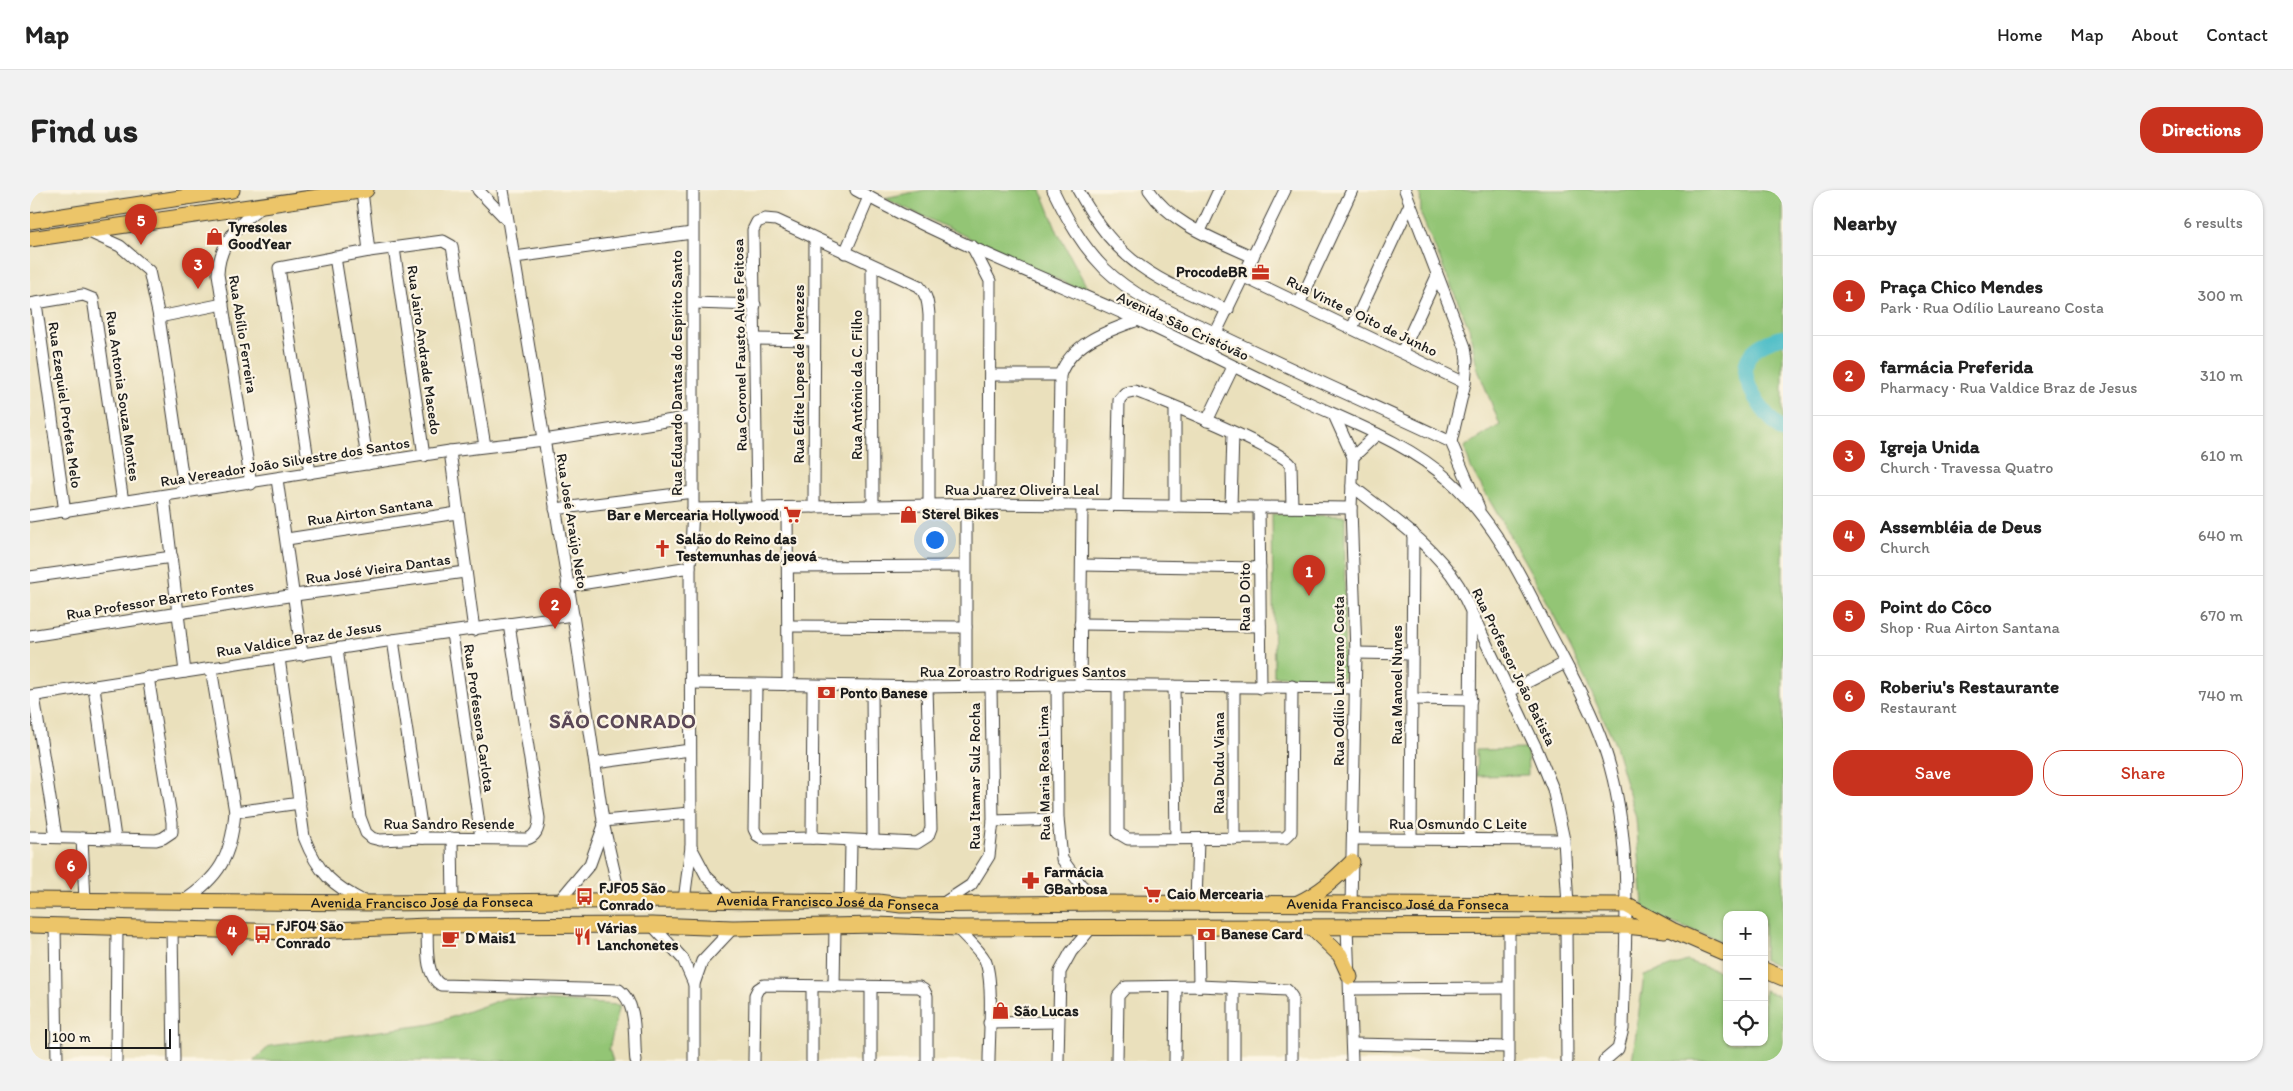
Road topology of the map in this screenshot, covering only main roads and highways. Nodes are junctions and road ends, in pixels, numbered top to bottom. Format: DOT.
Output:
graph roads {
  1 [pos="232,190"];
  2 [pos="364,190"];
  3 [pos="30,221"];
  4 [pos="30,239"];
  5 [pos="1352,862"];
  6 [pos="30,900"];
  7 [pos="371,902"];
  8 [pos="878,902"];
  9 [pos="1250,904"];
  10 [pos="1267,904"];
  11 [pos="902,905"];
  12 [pos="1292,905"];
  13 [pos="30,925"];
  14 [pos="876,925"];
  15 [pos="894,926"];
  16 [pos="1245,926"];
  17 [pos="1267,927"];
  18 [pos="1312,928"];
  19 [pos="378,929"];
  20 [pos="1672,930"];
  21 [pos="1723,952"];
  22 [pos="1768,972"];
  23 [pos="1783,978"];
  24 [pos="1351,983"];
  1 -- 3 [label="main road"];
  2 -- 4 [label="main road"];
  5 -- 12 [label="main road"];
  6 -- 7 [label="main road, Avenida Francisco José da Fonseca"];
  7 -- 8 [label="main road, Avenida Francisco José da Fonseca"];
  7 -- 19 [label="main road"];
  8 -- 11 [label="main road, Avenida Francisco José da Fonseca"];
  8 -- 14 [label="main road"];
  9 -- 10 [label="main road, Avenida Francisco José da Fonseca"];
  9 -- 11 [label="main road, Avenida Francisco José da Fonseca"];
  9 -- 16 [label="main road"];
  10 -- 12 [label="main road, Avenida Francisco José da Fonseca"];
  10 -- 17 [label="main road"];
  11 -- 15 [label="main road"];
  12 -- 20 [label="main road, Avenida Francisco José da Fonseca"];
  13 -- 19 [label="main road, Avenida Francisco José da Fonseca"];
  14 -- 15 [label="main road, Avenida Francisco José da Fonseca"];
  14 -- 19 [label="main road, Avenida Francisco José da Fonseca"];
  15 -- 16 [label="main road, Avenida Francisco José da Fonseca"];
  16 -- 17 [label="main road, Avenida Francisco José da Fonseca"];
  17 -- 18 [label="main road, Avenida Francisco José da Fonseca"];
  18 -- 20 [label="main road, Avenida Francisco José da Fonseca"];
  18 -- 24 [label="main road"];
  20 -- 21 [label="main road"];
  22 -- 23 [label="main road"];
}
